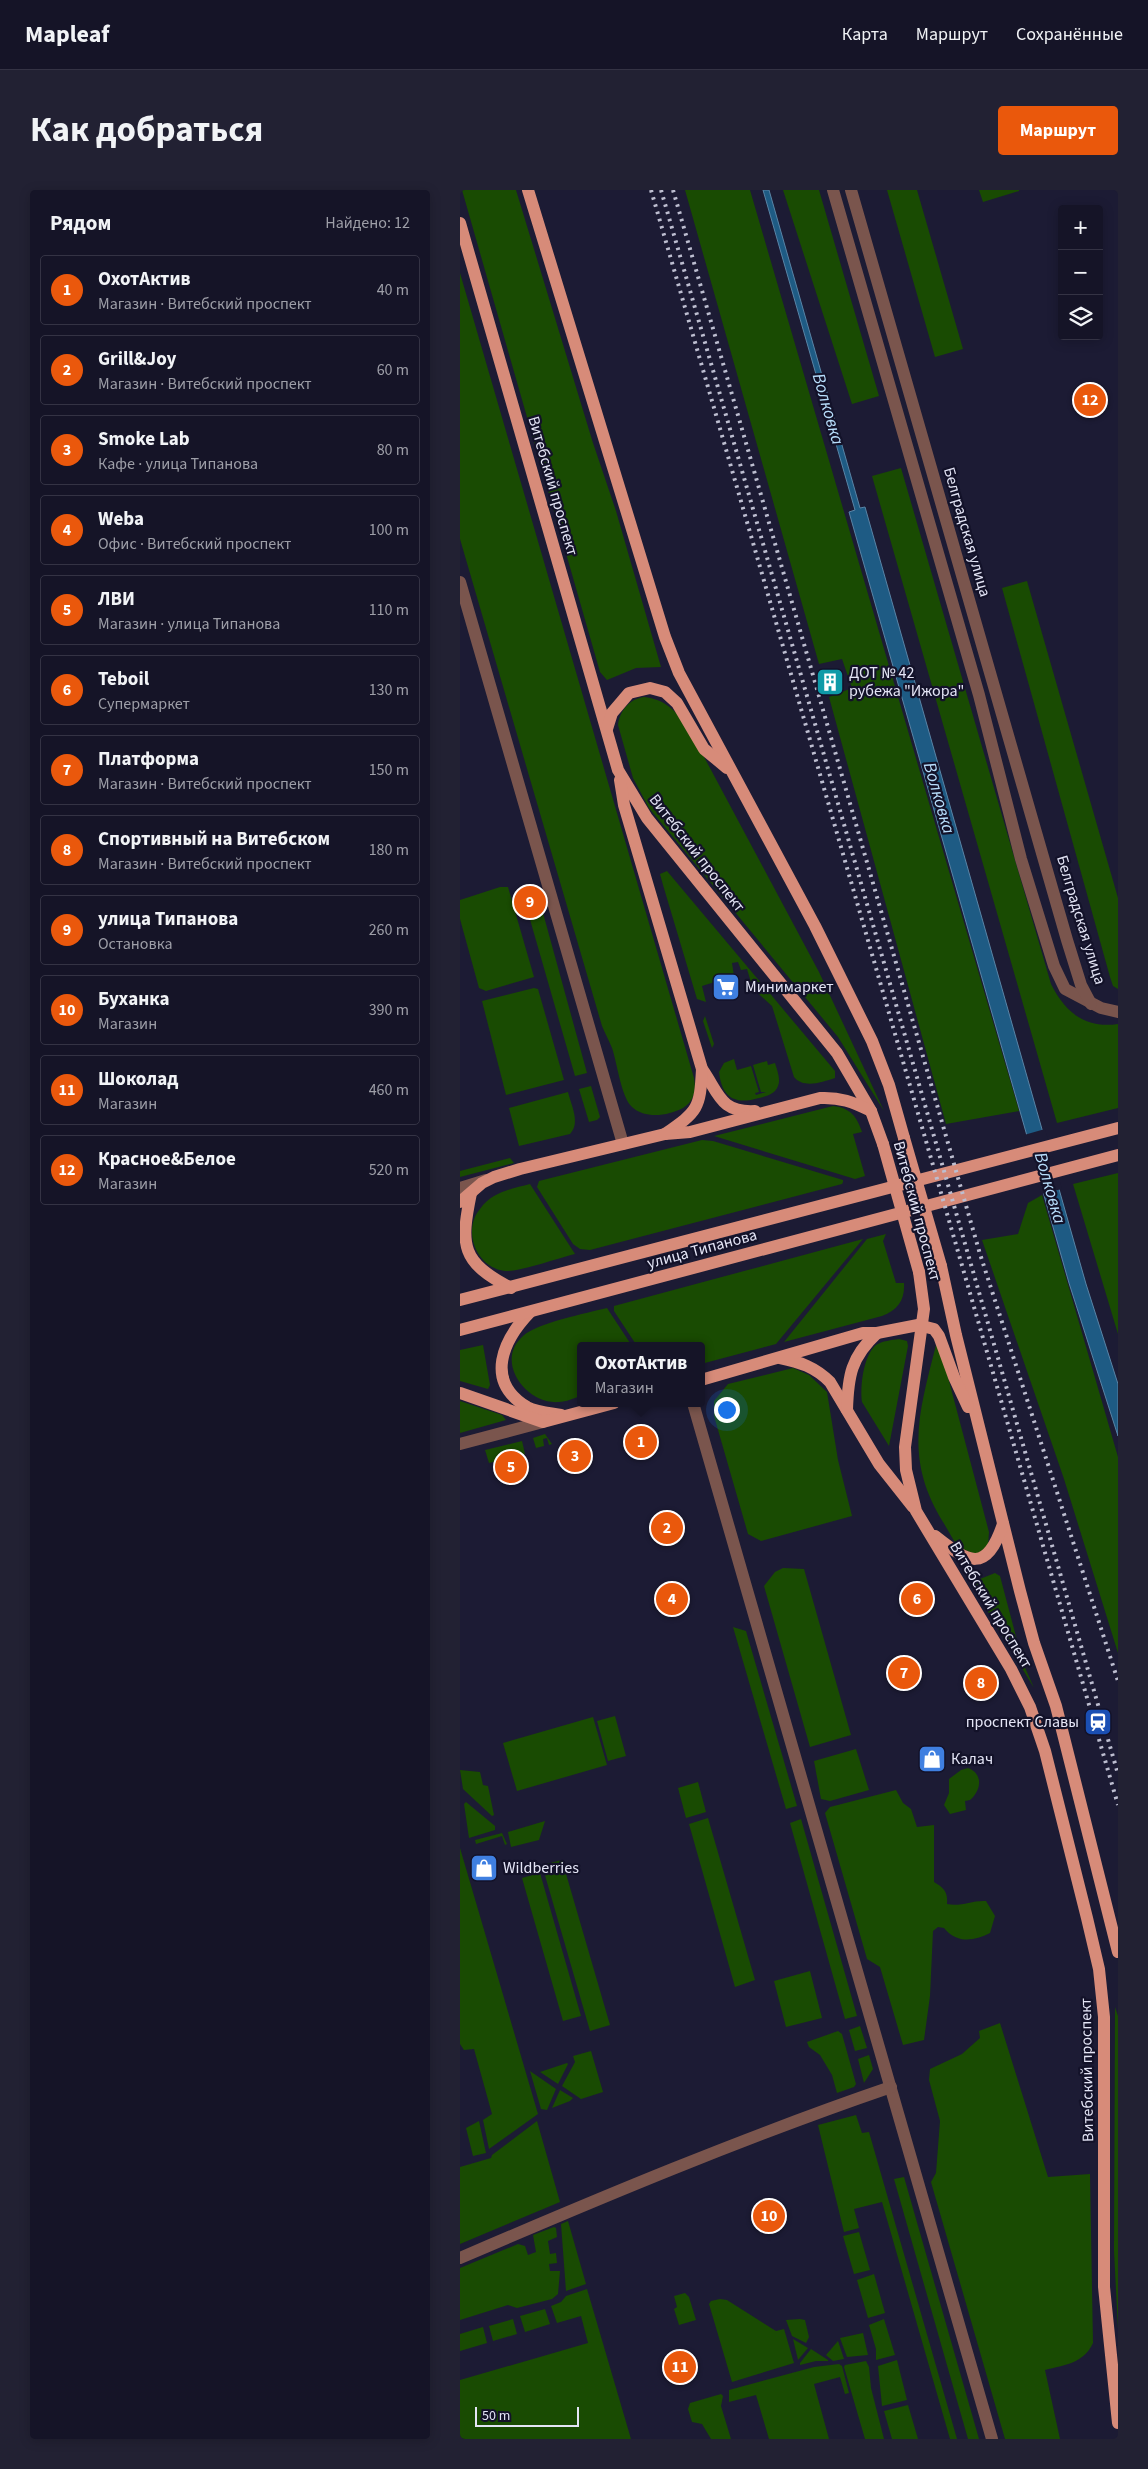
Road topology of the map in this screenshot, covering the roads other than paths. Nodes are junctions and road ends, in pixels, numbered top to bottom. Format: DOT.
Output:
graph roads {
  1 [pos="528,190"];
  2 [pos="833,190"];
  3 [pos="851,190"];
  4 [pos="460,223"];
  5 [pos="460,582"];
  6 [pos="607,730"];
  7 [pos="618,770"];
  8 [pos="731,771"];
  9 [pos="1091,1004"];
  10 [pos="1118,1012"];
  11 [pos="702,1069"];
  12 [pos="771,1110"];
  13 [pos="871,1111"];
  14 [pos="1118,1128"];
  15 [pos="665,1134"];
  16 [pos="623,1144"];
  17 [pos="1118,1155"];
  18 [pos="468,1188"];
  19 [pos="460,1202"];
  20 [pos="511,1288"];
  21 [pos="460,1300"];
  22 [pos="530,1311"];
  23 [pos="922,1325"];
  24 [pos="460,1330"];
  25 [pos="876,1333"];
  26 [pos="780,1358"];
  27 [pos="705,1379"];
  28 [pos="460,1393"];
  29 [pos="599,1407"];
  30 [pos="694,1407"];
  31 [pos="847,1410"];
  32 [pos="548,1418"];
  33 [pos="981,1434"];
  34 [pos="460,1444"];
  35 [pos="916,1511"];
  36 [pos="1003,1524"];
  37 [pos="928,1530"];
  38 [pos="1118,1952"];
  39 [pos="891,2087"];
  40 [pos="460,2258"];
  41 [pos="1118,2423"];
  42 [pos="992,2439"];
  1 -- 8 [label="main road, Витебский проспект"];
  2 -- 9 [label="street, Белградская улица"];
  3 -- 9 [label="street, Белградская улица"];
  4 -- 6 [label="main road, Витебский проспект"];
  5 -- 16 [label="street"];
  6 -- 7 [label="main road, Витебский проспект"];
  6 -- 8 [label="main road"];
  7 -- 11 [label="main road"];
  7 -- 13 [label="main road, Витебский проспект"];
  8 -- 33 [label="main road, Витебский проспект, bridge"];
  9 -- 10 [label="street"];
  11 -- 12 [label="main road"];
  11 -- 15 [label="main road"];
  12 -- 13 [label="main road"];
  12 -- 15 [label="main road"];
  13 -- 23 [label="main road, Витебский проспект, bridge"];
  14 -- 20 [label="main road, улица Типанова"];
  15 -- 16 [label="main road"];
  16 -- 18 [label="main road"];
  17 -- 22 [label="main road, улица Типанова"];
  18 -- 19 [label="main road"];
  18 -- 20 [label="main road"];
  20 -- 21 [label="main road, улица Типанова"];
  22 -- 24 [label="main road, улица Типанова"];
  22 -- 32 [label="main road"];
  23 -- 25 [label="main road"];
  23 -- 33 [label="main road"];
  23 -- 35 [label="main road, Витебский проспект"];
  25 -- 26 [label="main road"];
  25 -- 31 [label="main road"];
  26 -- 27 [label="main road"];
  26 -- 31 [label="main road"];
  28 -- 32 [label="main road"];
  29 -- 32 [label="main road"];
  30 -- 39 [label="street"];
  31 -- 35 [label="main road"];
  32 -- 34 [label="street"];
  33 -- 36 [label="main road, Витебский проспект"];
  35 -- 37 [label="main road, Витебский проспект"];
  36 -- 37 [label="main road"];
  36 -- 38 [label="main road, Витебский проспект"];
  37 -- 41 [label="main road, Витебский проспект"];
  39 -- 40 [label="street"];
  39 -- 42 [label="street"];
}
